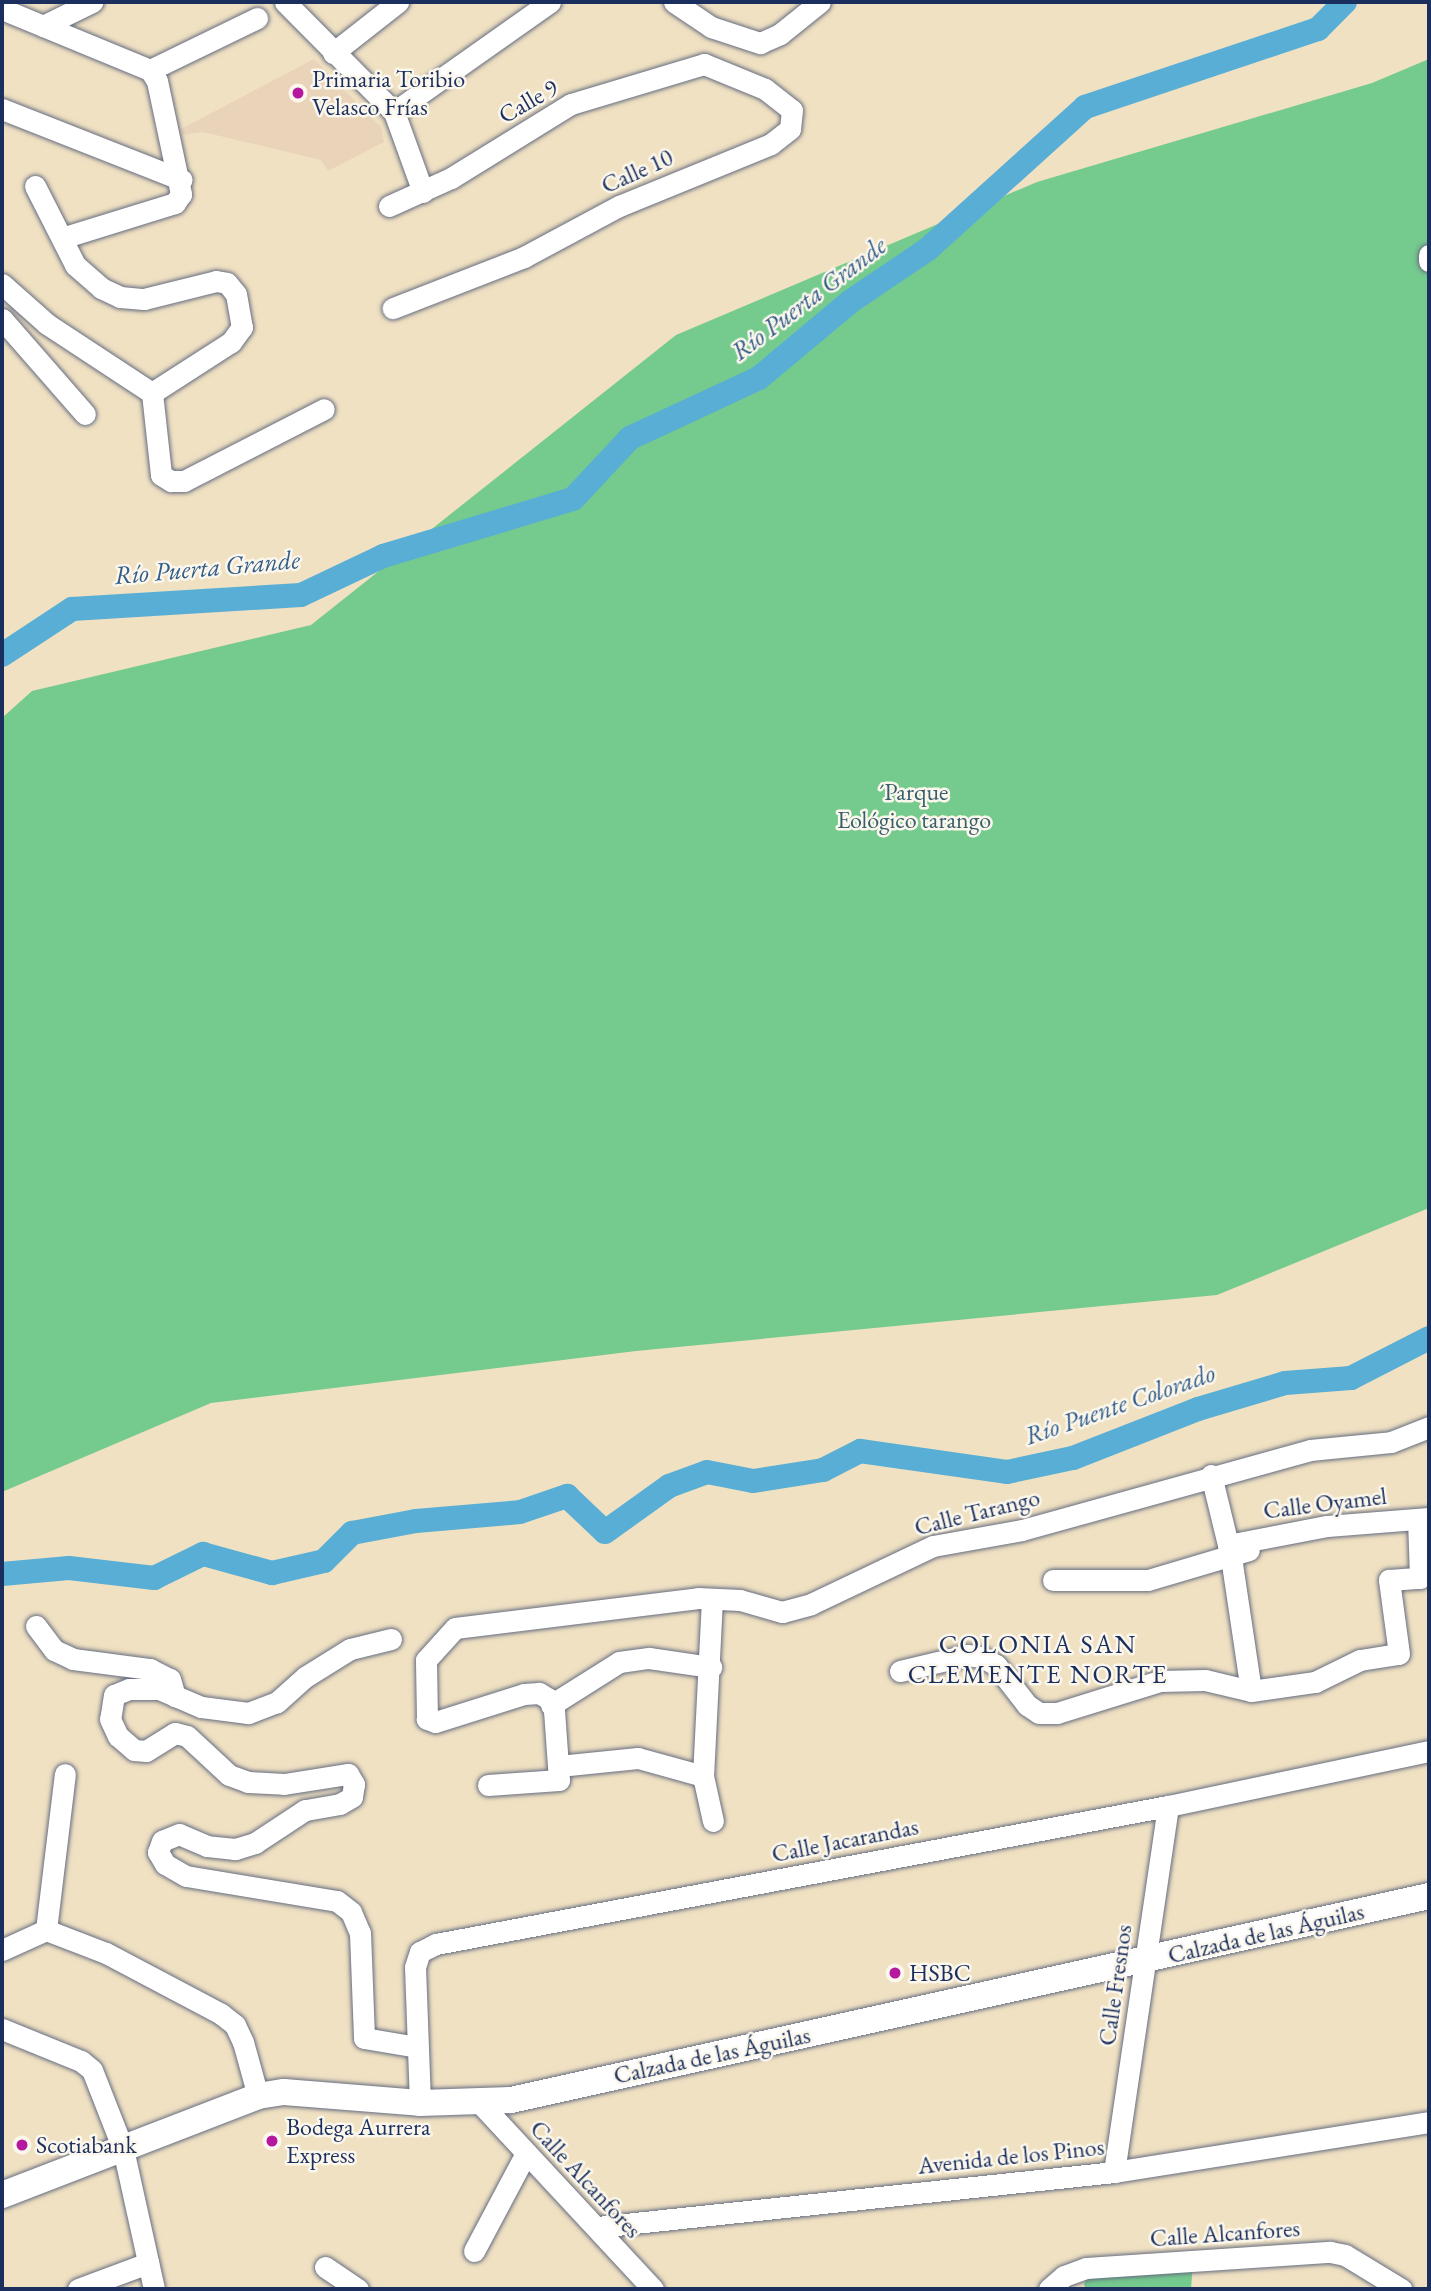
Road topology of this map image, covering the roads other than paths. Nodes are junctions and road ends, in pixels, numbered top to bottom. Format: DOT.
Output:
graph roads {
  1 [pos="92,2"];
  2 [pos="285,2"];
  3 [pos="398,2"];
  4 [pos="550,2"];
  5 [pos="820,2"];
  6 [pos="680,3"];
  7 [pos="2,9"];
  8 [pos="257,18"];
  9 [pos="43,26"];
  10 [pos="333,53"];
  11 [pos="704,64"];
  12 [pos="150,70"];
  13 [pos="2,109"];
  14 [pos="394,112"];
  15 [pos="182,180"];
  16 [pos="34,186"];
  17 [pos="423,192"];
  18 [pos="388,206"];
  19 [pos="62,238"];
  20 [pos="1429,256"];
  21 [pos="1429,261"];
  22 [pos="2,284"];
  23 [pos="393,308"];
  24 [pos="2,318"];
  25 [pos="152,393"];
  26 [pos="324,409"];
  27 [pos="85,414"];
  28 [pos="1429,1427"];
  29 [pos="1210,1475"];
  30 [pos="1424,1518"];
  31 [pos="1229,1551"];
  32 [pos="1053,1580"];
  33 [pos="712,1599"];
  34 [pos="36,1626"];
  35 [pos="391,1639"];
  36 [pos="711,1667"];
  37 [pos="900,1671"];
  38 [pos="1251,1691"];
  39 [pos="175,1696"];
  40 [pos="551,1706"];
  41 [pos="1429,1751"];
  42 [pos="559,1773"];
  43 [pos="65,1774"];
  44 [pos="703,1776"];
  45 [pos="488,1785"];
  46 [pos="1168,1806"];
  47 [pos="713,1821"];
  48 [pos="1429,1896"];
  49 [pos="46,1930"];
  50 [pos="2,1950"];
  51 [pos="1146,1960"];
  52 [pos="2,2029"];
  53 [pos="417,2047"];
  54 [pos="258,2096"];
  55 [pos="420,2103"];
  56 [pos="481,2104"];
  57 [pos="1429,2122"];
  58 [pos="123,2149"];
  59 [pos="526,2153"];
  60 [pos="1114,2172"];
  61 [pos="2,2195"];
  62 [pos="597,2227"];
  63 [pos="474,2251"];
  64 [pos="148,2263"];
  65 [pos="325,2267"];
  66 [pos="78,2289"];
  67 [pos="154,2289"];
  68 [pos="358,2289"];
  69 [pos="653,2289"];
  70 [pos="1049,2289"];
  71 [pos="1401,2289"];
  1 -- 9 [label="street"];
  2 -- 10 [label="street"];
  3 -- 10 [label="street"];
  4 -- 14 [label="street"];
  5 -- 6 [label="street"];
  7 -- 9 [label="street"];
  8 -- 12 [label="street"];
  9 -- 12 [label="street"];
  10 -- 14 [label="street"];
  11 -- 17 [label="street, Calle 9"];
  11 -- 23 [label="street, Calle 10"];
  12 -- 15 [label="street"];
  13 -- 15 [label="street"];
  14 -- 17 [label="street"];
  15 -- 19 [label="street"];
  16 -- 19 [label="street"];
  17 -- 18 [label="street, Calle 9"];
  19 -- 25 [label="street"];
  20 -- 21 [label="street"];
  22 -- 25 [label="street"];
  24 -- 27 [label="street"];
  25 -- 26 [label="street"];
  28 -- 29 [label="street, Calle Tarango"];
  29 -- 31 [label="street"];
  29 -- 33 [label="street, Calle Tarango"];
  30 -- 31 [label="street, Calle Oyamel"];
  30 -- 38 [label="street"];
  31 -- 32 [label="street, Calle Oyamel"];
  31 -- 38 [label="street"];
  33 -- 36 [label="street"];
  33 -- 40 [label="street, Calle Tarango"];
  34 -- 39 [label="street"];
  35 -- 39 [label="street"];
  36 -- 40 [label="street"];
  36 -- 44 [label="street"];
  37 -- 38 [label="street"];
  39 -- 53 [label="street"];
  40 -- 42 [label="street"];
  41 -- 46 [label="street, Calle Jacarandas"];
  42 -- 44 [label="street"];
  42 -- 45 [label="street"];
  43 -- 49 [label="street"];
  44 -- 47 [label="street"];
  46 -- 51 [label="street, Calle Fresnos"];
  46 -- 53 [label="street, Calle Jacarandas"];
  48 -- 51 [label="main road, Calzada de las Águilas"];
  49 -- 50 [label="street"];
  49 -- 54 [label="street"];
  51 -- 56 [label="main road, Calzada de las Águilas"];
  51 -- 60 [label="street, Calle Fresnos"];
  52 -- 58 [label="street"];
  53 -- 55 [label="street, Calle Jacarandas"];
  54 -- 55 [label="main road, Calzada de las Águilas"];
  54 -- 58 [label="main road, Calzada de las Águilas"];
  55 -- 56 [label="main road, Calzada de las Águilas"];
  56 -- 59 [label="street, Calle Alcanfores"];
  57 -- 60 [label="street, Avenida de los Pinos"];
  58 -- 61 [label="main road, Calzada de las Águilas"];
  58 -- 64 [label="street"];
  59 -- 62 [label="street, Calle Alcanfores"];
  59 -- 63 [label="street"];
  60 -- 62 [label="street, Avenida de los Pinos"];
  62 -- 69 [label="street, Calle Alcanfores"];
  64 -- 66 [label="street"];
  64 -- 67 [label="street"];
  65 -- 68 [label="street"];
  70 -- 71 [label="street, Calle Alcanfores"];
}
